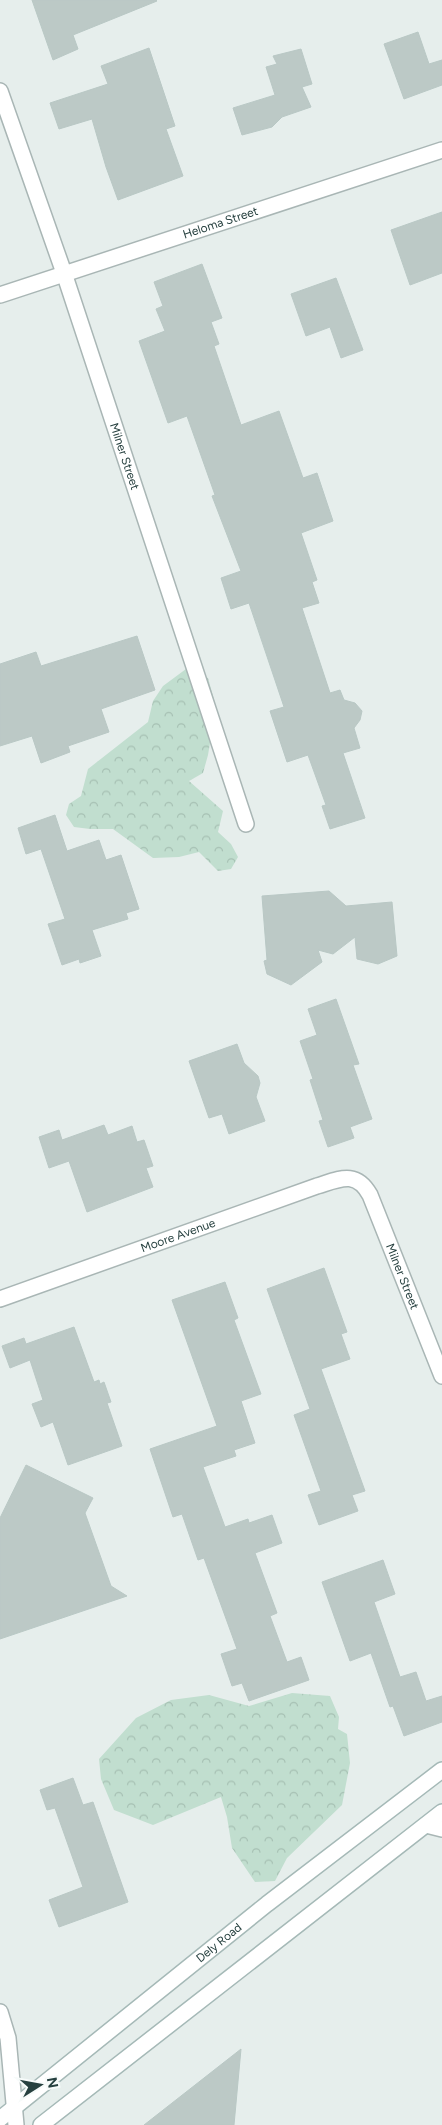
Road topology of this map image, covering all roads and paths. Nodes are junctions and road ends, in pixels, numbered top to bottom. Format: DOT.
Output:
graph roads {
  1 [pos="0,91"];
  2 [pos="442,150"];
  3 [pos="64,273"];
  4 [pos="0,295"];
  5 [pos="246,824"];
  6 [pos="358,1180"];
  7 [pos="0,1300"];
  8 [pos="442,1376"];
  9 [pos="442,1770"];
  10 [pos="442,1778"];
  11 [pos="395,1805"];
  12 [pos="442,1812"];
  13 [pos="426,1825"];
  14 [pos="442,1830"];
  15 [pos="0,2012"];
  16 [pos="15,2106"];
  17 [pos="0,2119"];
  18 [pos="16,2125"];
  19 [pos="41,2125"];
  1 -- 3 [label="street, Milner Street"];
  2 -- 3 [label="street, Heloma Street"];
  3 -- 4 [label="street, Heloma Street"];
  3 -- 5 [label="street, Milner Street"];
  6 -- 7 [label="street, Moore Avenue"];
  6 -- 8 [label="street, Milner Street"];
  9 -- 11 [label="street, Dely Road"];
  10 -- 11 [label="street"];
  11 -- 16 [label="street, Dely Road"];
  12 -- 13 [label="street"];
  13 -- 14 [label="street"];
  13 -- 19 [label="street"];
  15 -- 16 [label="street"];
  16 -- 17 [label="street, Dely Road"];
  16 -- 18 [label="street"];
}
